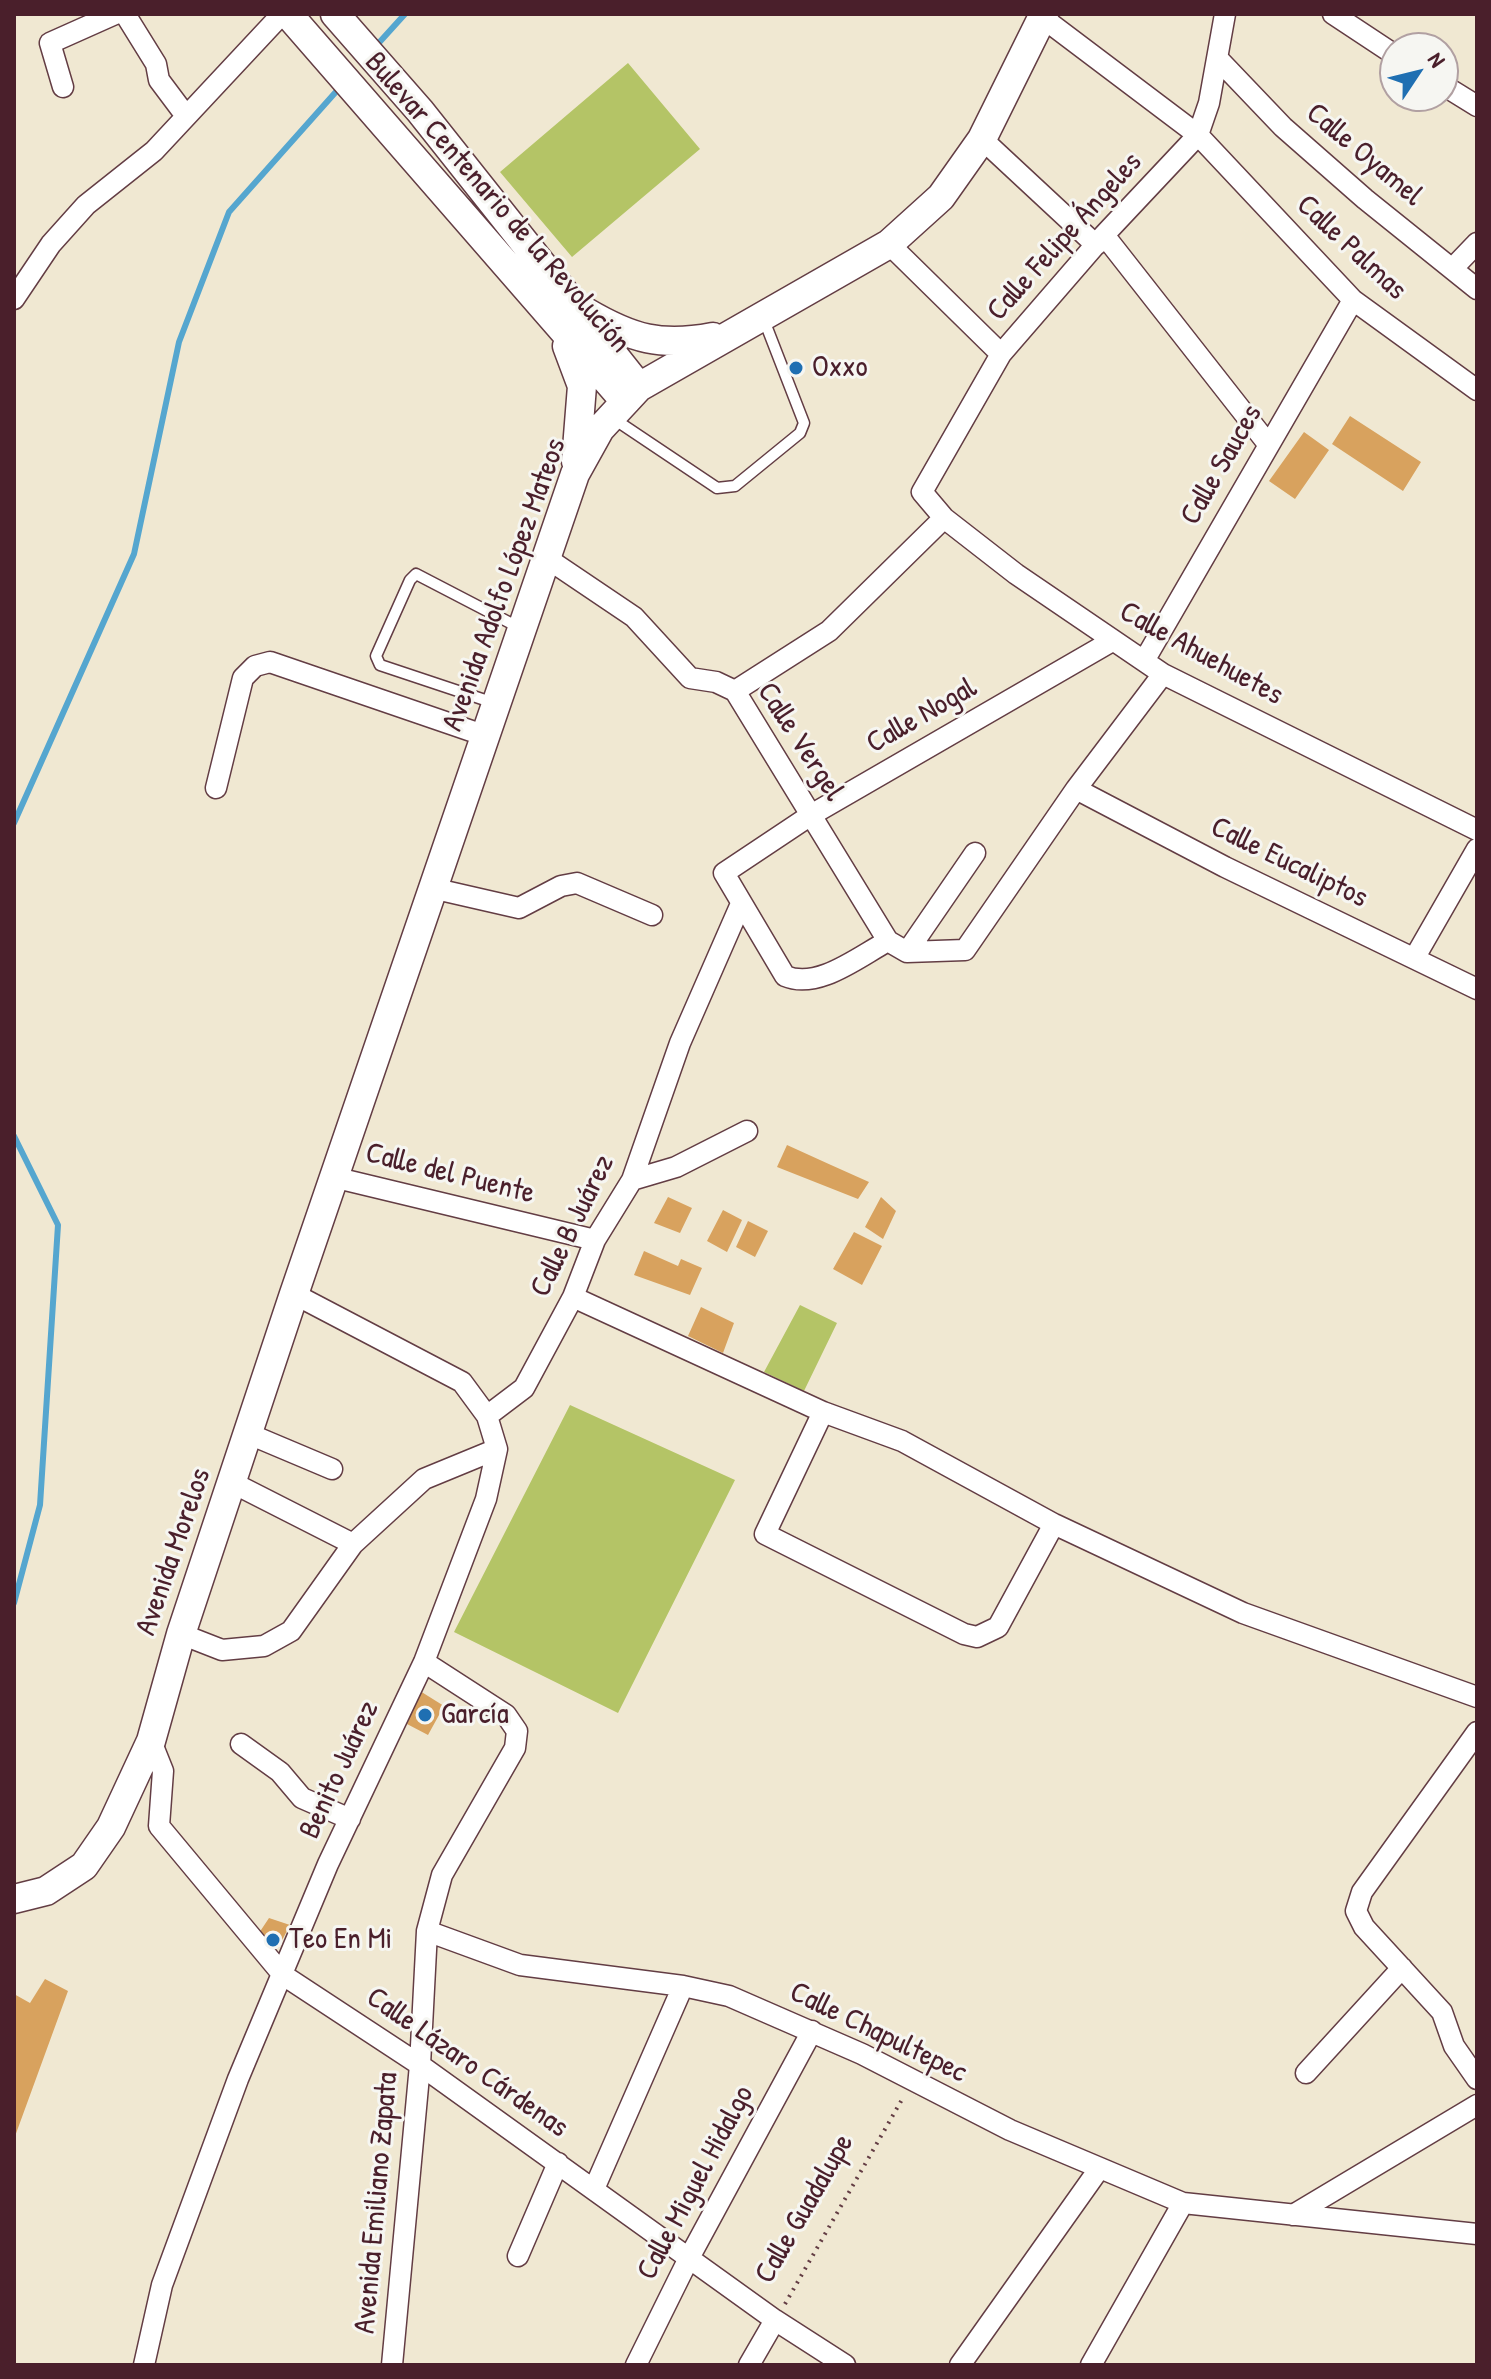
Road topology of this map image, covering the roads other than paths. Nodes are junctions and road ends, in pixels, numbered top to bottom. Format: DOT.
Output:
graph roads {
  1 [pos="115,14"];
  2 [pos="125,14"];
  3 [pos="285,14"];
  4 [pos="335,14"];
  5 [pos="1225,14"];
  6 [pos="1333,14"];
  7 [pos="1044,16"];
  8 [pos="1379,44"];
  9 [pos="1219,60"];
  10 [pos="63,87"];
  11 [pos="1459,95"];
  12 [pos="1477,106"];
  13 [pos="186,116"];
  14 [pos="1198,135"];
  15 [pos="982,139"];
  16 [pos="1100,240"];
  17 [pos="1477,243"];
  18 [pos="889,244"];
  19 [pos="1453,268"];
  20 [pos="1477,289"];
  21 [pos="550,297"];
  22 [pos="14,299"];
  23 [pos="1353,300"];
  24 [pos="763,318"];
  25 [pos="738,333"];
  26 [pos="1001,354"];
  27 [pos="1477,390"];
  28 [pos="624,401"];
  29 [pos="1268,444"];
  30 [pos="575,474"];
  31 [pos="922,492"];
  32 [pos="944,518"];
  33 [pos="548,559"];
  34 [pos="522,629"];
  35 [pos="1112,641"];
  36 [pos="1144,661"];
  37 [pos="1163,674"];
  38 [pos="735,691"];
  39 [pos="496,703"];
  40 [pos="486,736"];
  41 [pos="216,788"];
  42 [pos="1076,789"];
  43 [pos="811,815"];
  44 [pos="1477,830"];
  45 [pos="1477,849"];
  46 [pos="975,853"];
  47 [pos="436,889"];
  48 [pos="740,906"];
  49 [pos="652,915"];
  50 [pos="888,941"];
  51 [pos="907,952"];
  52 [pos="1415,957"];
  53 [pos="1477,989"];
  54 [pos="747,1131"];
  55 [pos="337,1178"];
  56 [pos="632,1180"];
  57 [pos="595,1240"];
  58 [pos="294,1294"];
  59 [pos="573,1297"];
  60 [pos="823,1412"];
  61 [pos="487,1416"];
  62 [pos="249,1434"];
  63 [pos="497,1449"];
  64 [pos="332,1469"];
  65 [pos="233,1483"];
  66 [pos="1054,1524"];
  67 [pos="353,1544"];
  68 [pos="181,1634"];
  69 [pos="424,1662"];
  70 [pos="1477,1697"];
  71 [pos="1477,1732"];
  72 [pos="151,1741"];
  73 [pos="241,1744"];
  74 [pos="350,1819"];
  75 [pos="14,1899"];
  76 [pos="427,1931"];
  77 [pos="1402,1968"];
  78 [pos="283,1975"];
  79 [pos="683,1986"];
  80 [pos="812,2031"];
  81 [pos="420,2065"];
  82 [pos="1306,2073"];
  83 [pos="1477,2079"];
  84 [pos="1477,2105"];
  85 [pos="558,2163"];
  86 [pos="1099,2169"];
  87 [pos="594,2189"];
  88 [pos="1183,2203"];
  89 [pos="1293,2215"];
  90 [pos="1477,2234"];
  91 [pos="518,2256"];
  92 [pos="689,2258"];
  93 [pos="775,2320"];
  94 [pos="144,2365"];
  95 [pos="392,2365"];
  96 [pos="636,2365"];
  97 [pos="749,2365"];
  98 [pos="845,2365"];
  99 [pos="960,2365"];
  100 [pos="1091,2365"];
  1 -- 10 [label="street"];
  2 -- 13 [label="street"];
  3 -- 13 [label="street"];
  3 -- 21 [label="main road, Bulevar Centenario de la Revolución"];
  4 -- 21 [label="main road, Bulevar Centenario de la Revolución"];
  5 -- 9 [label="street, Calle Felipe Ángeles"];
  6 -- 8 [label="street"];
  7 -- 14 [label="street, Calle Palmas"];
  7 -- 15 [label="main road"];
  9 -- 14 [label="street, Calle Felipe Ángeles"];
  9 -- 19 [label="street, Calle Oyamel"];
  11 -- 12 [label="street"];
  13 -- 22 [label="street"];
  14 -- 16 [label="street, Calle Felipe Ángeles"];
  14 -- 23 [label="street, Calle Palmas"];
  15 -- 16 [label="street"];
  15 -- 18 [label="main road"];
  16 -- 26 [label="street, Calle Felipe Ángeles"];
  16 -- 29 [label="street"];
  17 -- 19 [label="street"];
  18 -- 24 [label="main road"];
  18 -- 26 [label="street"];
  19 -- 20 [label="street, Calle Oyamel"];
  21 -- 25 [label="main road"];
  21 -- 28 [label="main road, Bulevar Centenario de la Revolución"];
  21 -- 30 [label="main road"];
  23 -- 27 [label="street, Calle Palmas"];
  23 -- 29 [label="street, Calle Sauces"];
  24 -- 25 [label="main road"];
  24 -- 28 [label="lane"];
  25 -- 28 [label="main road"];
  26 -- 31 [label="street, Calle Felipe Ángeles"];
  28 -- 30 [label="main road, Avenida Adolfo López Mateos"];
  29 -- 36 [label="street, Calle Sauces"];
  30 -- 33 [label="main road, Avenida Adolfo López Mateos"];
  31 -- 32 [label="street, Calle Ahuehuetes"];
  32 -- 35 [label="street, Calle Ahuehuetes"];
  32 -- 38 [label="street"];
  33 -- 34 [label="main road, Avenida Adolfo López Mateos"];
  33 -- 38 [label="street, Calle Vergel"];
  34 -- 39 [label="main road, Avenida Adolfo López Mateos"];
  34 -- 39 [label="lane"];
  35 -- 36 [label="street, Calle Ahuehuetes"];
  35 -- 43 [label="street, Calle Nogal"];
  36 -- 37 [label="street, Calle Ahuehuetes"];
  37 -- 42 [label="street"];
  37 -- 44 [label="street, Calle Ahuehuetes"];
  38 -- 43 [label="street, Calle Vergel"];
  39 -- 40 [label="main road, Avenida Adolfo López Mateos"];
  40 -- 41 [label="street"];
  40 -- 47 [label="main road, Avenida Adolfo López Mateos"];
  42 -- 51 [label="street"];
  42 -- 52 [label="street, Calle Eucaliptos"];
  43 -- 48 [label="street, Calle Nogal"];
  43 -- 50 [label="street, Calle Vergel"];
  45 -- 52 [label="street"];
  46 -- 51 [label="street"];
  47 -- 49 [label="street"];
  47 -- 55 [label="main road, Avenida Adolfo López Mateos"];
  48 -- 50 [label="street"];
  48 -- 56 [label="street, Calle B Juárez"];
  50 -- 51 [label="street"];
  52 -- 53 [label="street, Calle Eucaliptos"];
  54 -- 56 [label="street"];
  55 -- 57 [label="street, Calle del Puente"];
  55 -- 58 [label="main road, Avenida Morelos"];
  56 -- 57 [label="street, Calle B Juárez"];
  57 -- 59 [label="street, Calle B Juárez"];
  58 -- 61 [label="street, Benito Juárez"];
  58 -- 62 [label="main road, Avenida Morelos"];
  59 -- 60 [label="street"];
  59 -- 61 [label="street, Calle B Juárez"];
  60 -- 66 [label="street"];
  60 -- 66 [label="street"];
  61 -- 63 [label="street, Benito Juárez"];
  62 -- 64 [label="street"];
  62 -- 65 [label="main road, Avenida Morelos"];
  63 -- 67 [label="street"];
  63 -- 69 [label="street, Benito Juárez"];
  65 -- 67 [label="street"];
  65 -- 68 [label="main road, Avenida Morelos"];
  66 -- 70 [label="street"];
  67 -- 68 [label="street"];
  68 -- 72 [label="main road, Avenida Morelos"];
  69 -- 74 [label="street, Benito Juárez"];
  69 -- 76 [label="street, Avenida Emiliano Zapata"];
  71 -- 77 [label="street"];
  72 -- 75 [label="main road, Avenida Morelos"];
  72 -- 78 [label="street, Calle Lázaro Cárdenas"];
  73 -- 74 [label="street"];
  74 -- 78 [label="street, Benito Juárez"];
  76 -- 79 [label="street, Calle Chapultepec"];
  76 -- 81 [label="street, Avenida Emiliano Zapata"];
  77 -- 82 [label="street"];
  77 -- 83 [label="street"];
  78 -- 81 [label="street, Calle Lázaro Cárdenas"];
  78 -- 94 [label="street, Benito Juárez"];
  79 -- 80 [label="street, Calle Chapultepec"];
  79 -- 87 [label="street"];
  80 -- 86 [label="street, Calle Chapultepec"];
  80 -- 92 [label="street, Calle Miguel Hidalgo"];
  81 -- 85 [label="street, Calle Lázaro Cárdenas"];
  81 -- 95 [label="street, Avenida Emiliano Zapata"];
  84 -- 89 [label="street"];
  85 -- 87 [label="street, Calle Lázaro Cárdenas"];
  85 -- 91 [label="street"];
  86 -- 88 [label="street, Calle Chapultepec"];
  86 -- 99 [label="street"];
  87 -- 92 [label="street, Calle Lázaro Cárdenas"];
  88 -- 89 [label="street, Calle Chapultepec"];
  88 -- 100 [label="street"];
  89 -- 90 [label="street, Calle Chapultepec"];
  92 -- 93 [label="street, Calle Lázaro Cárdenas"];
  92 -- 96 [label="street, Calle Miguel Hidalgo"];
  93 -- 97 [label="street, Calle Guadalupe"];
  93 -- 98 [label="street, Calle Lázaro Cárdenas"];
}
